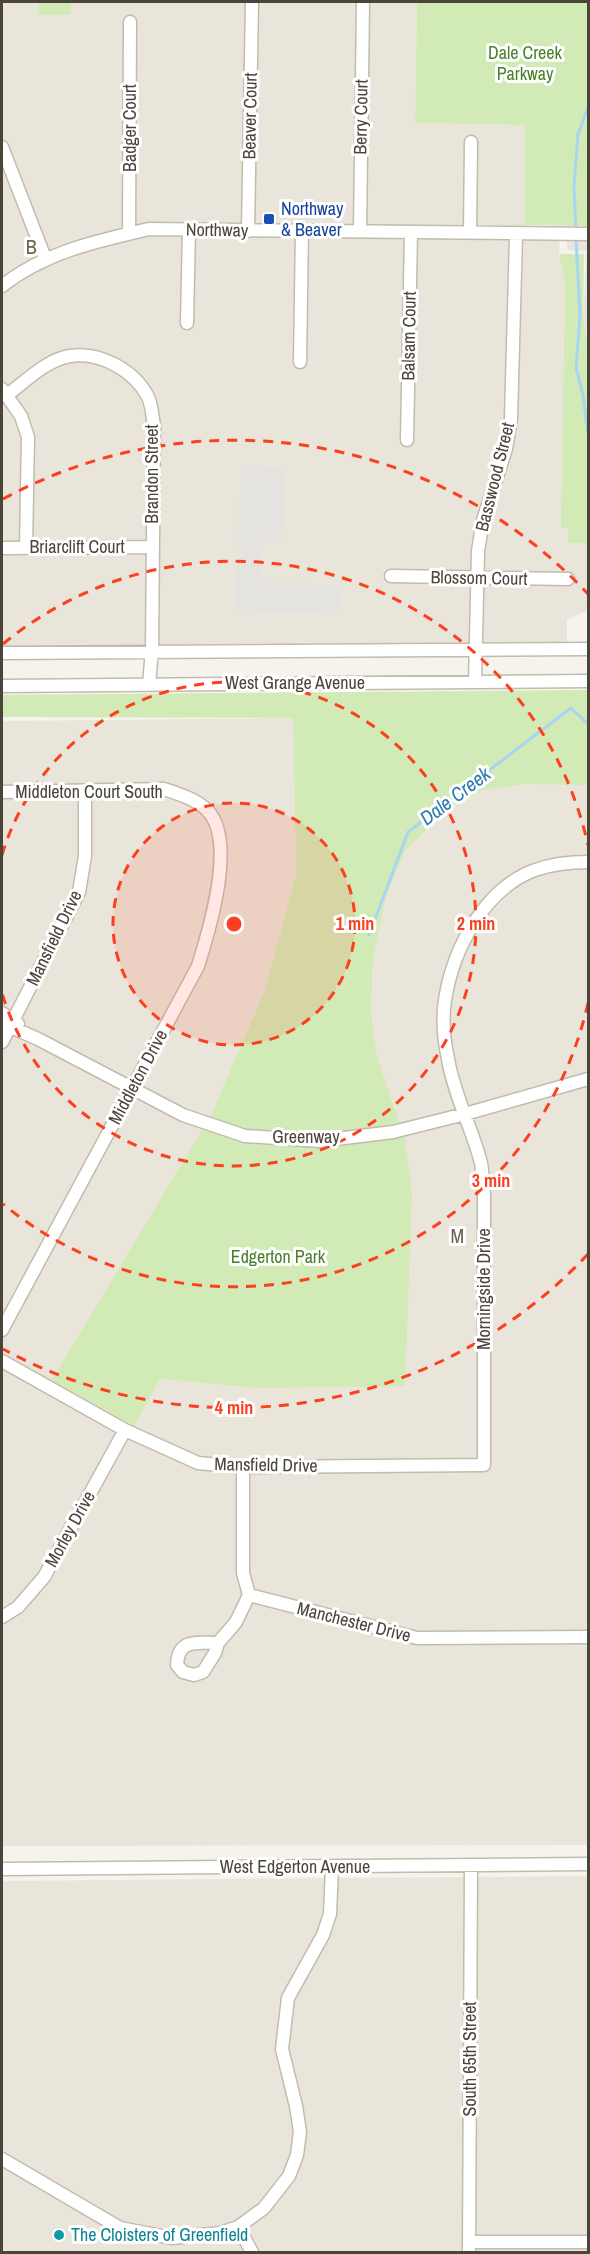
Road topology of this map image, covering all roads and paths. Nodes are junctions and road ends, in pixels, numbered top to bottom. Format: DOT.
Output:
graph roads {
  1 [pos="252,2"];
  2 [pos="363,3"];
  3 [pos="130,22"];
  4 [pos="471,142"];
  5 [pos="2,147"];
  6 [pos="189,229"];
  7 [pos="302,230"];
  8 [pos="248,231"];
  9 [pos="360,231"];
  10 [pos="411,232"];
  11 [pos="470,233"];
  12 [pos="129,234"];
  13 [pos="588,234"];
  14 [pos="516,235"];
  15 [pos="45,258"];
  16 [pos="2,285"];
  17 [pos="187,323"];
  18 [pos="300,362"];
  19 [pos="4,392"];
  20 [pos="407,440"];
  21 [pos="26,547"];
  22 [pos="152,547"];
  23 [pos="2,548"];
  24 [pos="391,576"];
  25 [pos="477,578"];
  26 [pos="568,579"];
  27 [pos="588,649"];
  28 [pos="475,650"];
  29 [pos="152,651"];
  30 [pos="2,653"];
  31 [pos="588,681"];
  32 [pos="475,682"];
  33 [pos="149,684"];
  34 [pos="2,686"];
  35 [pos="85,791"];
  36 [pos="2,792"];
  37 [pos="208,810"];
  38 [pos="588,862"];
  39 [pos="2,1013"];
  40 [pos="8,1024"];
  41 [pos="2,1042"];
  42 [pos="588,1079"];
  43 [pos="132,1089"];
  44 [pos="465,1114"];
  45 [pos="2,1330"];
  46 [pos="2,1361"];
  47 [pos="125,1430"];
  48 [pos="484,1466"];
  49 [pos="243,1467"];
  50 [pos="249,1595"];
  51 [pos="2,1617"];
  52 [pos="588,1637"];
  53 [pos="218,1643"];
  54 [pos="588,1864"];
  55 [pos="471,1866"];
  56 [pos="332,1867"];
  57 [pos="2,1869"];
  58 [pos="2,2159"];
  59 [pos="238,2227"];
  60 [pos="588,2242"];
  61 [pos="469,2247"];
  62 [pos="252,2253"];
  1 -- 8 [label="street, Beaver Court"];
  2 -- 9 [label="street, Berry Court"];
  3 -- 12 [label="street, Badger Court"];
  4 -- 11 [label="street"];
  5 -- 15 [label="street"];
  6 -- 8 [label="street, Northway"];
  6 -- 12 [label="street, Northway"];
  6 -- 17 [label="street"];
  7 -- 8 [label="street, Northway"];
  7 -- 9 [label="street, Northway"];
  7 -- 18 [label="street"];
  9 -- 10 [label="street, Northway"];
  10 -- 11 [label="street, Northway"];
  10 -- 20 [label="street, Balsam Court"];
  11 -- 14 [label="street, Northway"];
  12 -- 15 [label="street, Northway"];
  13 -- 14 [label="street, Northway"];
  14 -- 25 [label="street, Basswood Street"];
  15 -- 16 [label="street, Northway"];
  19 -- 21 [label="street"];
  19 -- 22 [label="street, Brandon Street"];
  21 -- 22 [label="street, Briarclift Court"];
  21 -- 23 [label="street, Briarclift Court"];
  22 -- 29 [label="street, Brandon Street"];
  24 -- 25 [label="street, Blossom Court"];
  25 -- 26 [label="street, Blossom Court"];
  25 -- 28 [label="street, Basswood Street"];
  27 -- 28 [label="street, West Grange Avenue"];
  28 -- 29 [label="street, West Grange Avenue"];
  28 -- 32 [label="street, Basswood Street"];
  29 -- 30 [label="street, West Grange Avenue"];
  29 -- 33 [label="street, Brandon Street"];
  31 -- 32 [label="street, West Grange Avenue"];
  32 -- 33 [label="street, West Grange Avenue"];
  33 -- 34 [label="street, West Grange Avenue"];
  35 -- 36 [label="street, Middleton Court South"];
  35 -- 37 [label="street, Middleton Court South"];
  35 -- 40 [label="street, Mansfield Drive"];
  37 -- 43 [label="street, Middleton Drive"];
  38 -- 44 [label="street, Morningside Drive"];
  39 -- 40 [label="street, Greenway"];
  40 -- 41 [label="street, Mansfield Drive"];
  40 -- 43 [label="street, Greenway"];
  42 -- 44 [label="street, Greenway"];
  43 -- 44 [label="street, Greenway"];
  43 -- 45 [label="street, Middleton Drive"];
  44 -- 48 [label="street, Morningside Drive"];
  46 -- 47 [label="street, Mansfield Drive"];
  47 -- 49 [label="street, Mansfield Drive"];
  47 -- 51 [label="street, Morley Drive"];
  48 -- 49 [label="street, Mansfield Drive"];
  49 -- 50 [label="street"];
  50 -- 52 [label="street, Manchester Drive"];
  50 -- 53 [label="street"];
  54 -- 55 [label="street, West Edgerton Avenue"];
  55 -- 56 [label="street, West Edgerton Avenue"];
  55 -- 61 [label="street, South 65th Street"];
  56 -- 57 [label="street, West Edgerton Avenue"];
  56 -- 59 [label="street"];
  58 -- 59 [label="street"];
  59 -- 62 [label="street"];
  60 -- 61 [label="street"];
}
